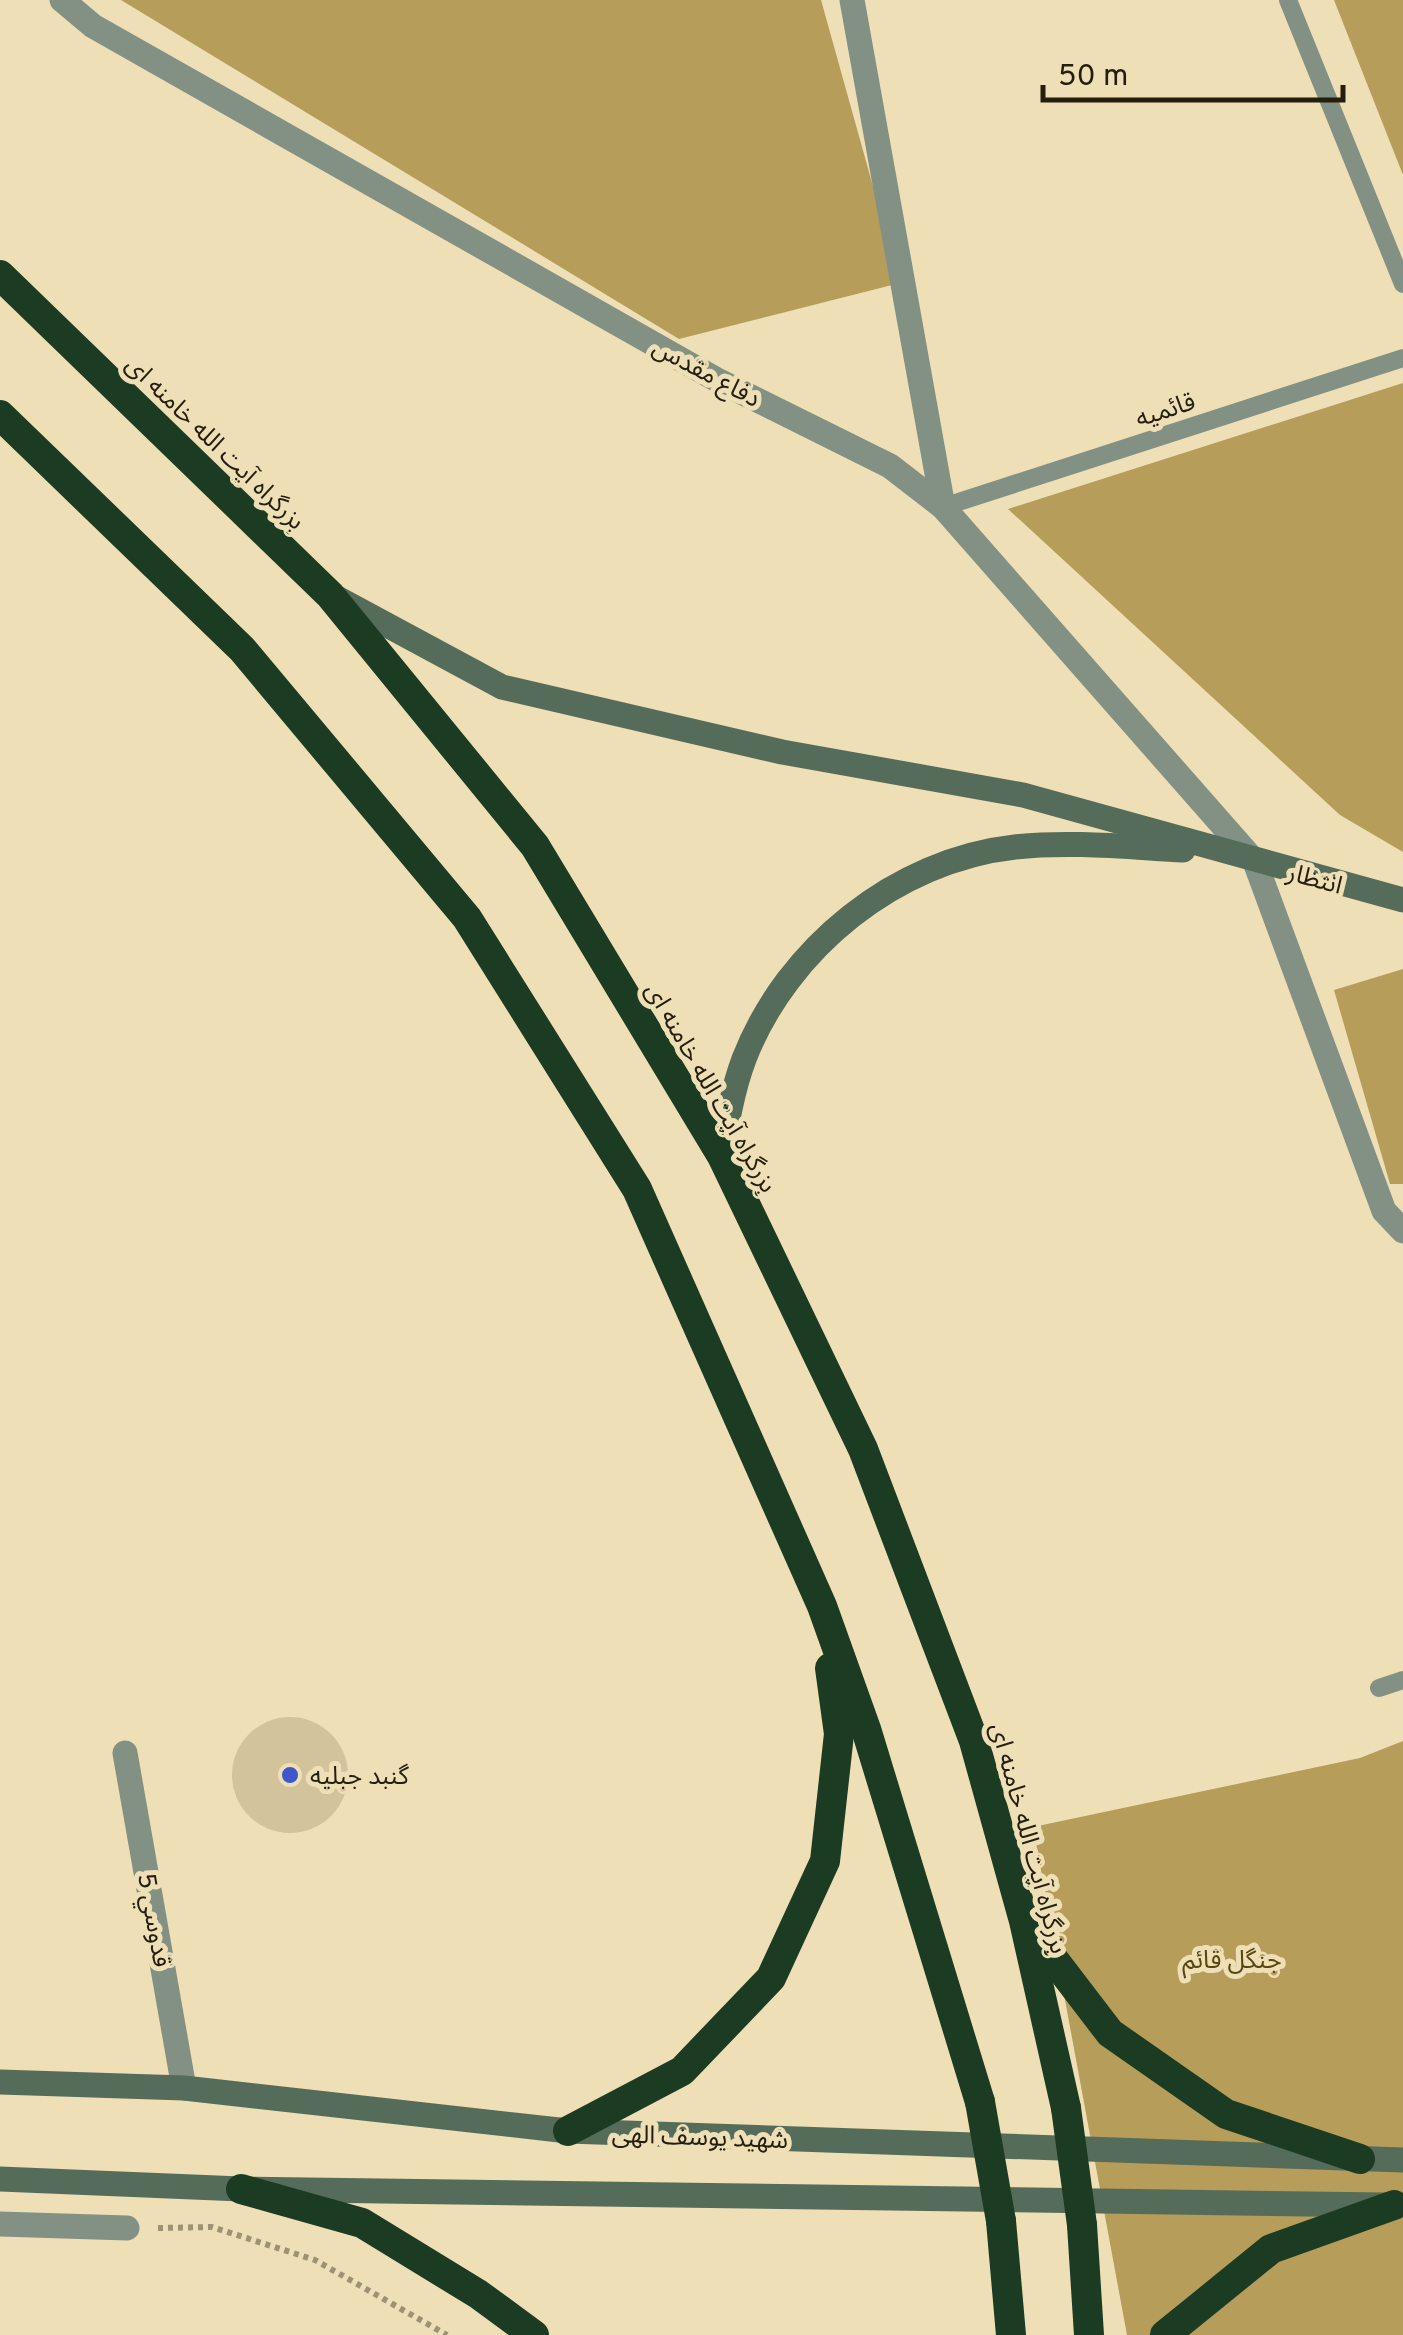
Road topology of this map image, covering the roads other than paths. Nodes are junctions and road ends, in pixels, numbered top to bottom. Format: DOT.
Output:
graph roads {
  1 [pos="62,0"];
  2 [pos="852,0"];
  3 [pos="1288,0"];
  4 [pos="0,275"];
  5 [pos="1403,284"];
  6 [pos="1403,358"];
  7 [pos="0,415"];
  8 [pos="942,507"];
  9 [pos="330,595"];
  10 [pos="1228,852"];
  11 [pos="1255,862"];
  12 [pos="1403,900"];
  13 [pos="722,1156"];
  14 [pos="1403,1230"];
  15 [pos="822,1606"];
  16 [pos="1403,1680"];
  17 [pos="1379,1688"];
  18 [pos="125,1753"];
  19 [pos="1024,1921"];
  20 [pos="0,2082"];
  21 [pos="184,2088"];
  22 [pos="568,2131"];
  23 [pos="1360,2159"];
  24 [pos="1403,2160"];
  25 [pos="0,2179"];
  26 [pos="241,2189"];
  27 [pos="1399,2205"];
  28 [pos="0,2224"];
  29 [pos="127,2228"];
  30 [pos="534,2335"];
  31 [pos="1011,2335"];
  32 [pos="1089,2335"];
  33 [pos="1165,2335"];
  1 -- 8 [label="street, دفاع مقدس"];
  2 -- 8 [label="street"];
  3 -- 5 [label="lane"];
  4 -- 9 [label="highway, بزرگراه آیت الله خامنه ای"];
  6 -- 8 [label="lane, قائمیه"];
  7 -- 15 [label="highway"];
  8 -- 11 [label="street, دفاع مقدس"];
  9 -- 10 [label="street"];
  9 -- 13 [label="highway, بزرگراه آیت الله خامنه ای"];
  10 -- 11 [label="street, انتظار"];
  10 -- 13 [label="street"];
  11 -- 12 [label="street, انتظار"];
  11 -- 14 [label="street"];
  13 -- 19 [label="highway, بزرگراه آیت الله خامنه ای"];
  15 -- 22 [label="highway"];
  15 -- 31 [label="highway, bridge"];
  16 -- 17 [label="lane"];
  18 -- 21 [label="street, قدوسي 5"];
  19 -- 23 [label="highway"];
  19 -- 32 [label="highway, بزرگراه آیت الله خامنه ای, bridge"];
  20 -- 21 [label="street, شهید یوسف الهی"];
  21 -- 22 [label="street, شهید یوسف الهی"];
  22 -- 23 [label="street, شهید یوسف الهی"];
  23 -- 24 [label="street, شهید یوسف الهی"];
  25 -- 26 [label="street"];
  26 -- 27 [label="street"];
  26 -- 30 [label="highway"];
  27 -- 33 [label="highway"];
  28 -- 29 [label="street"];
}
